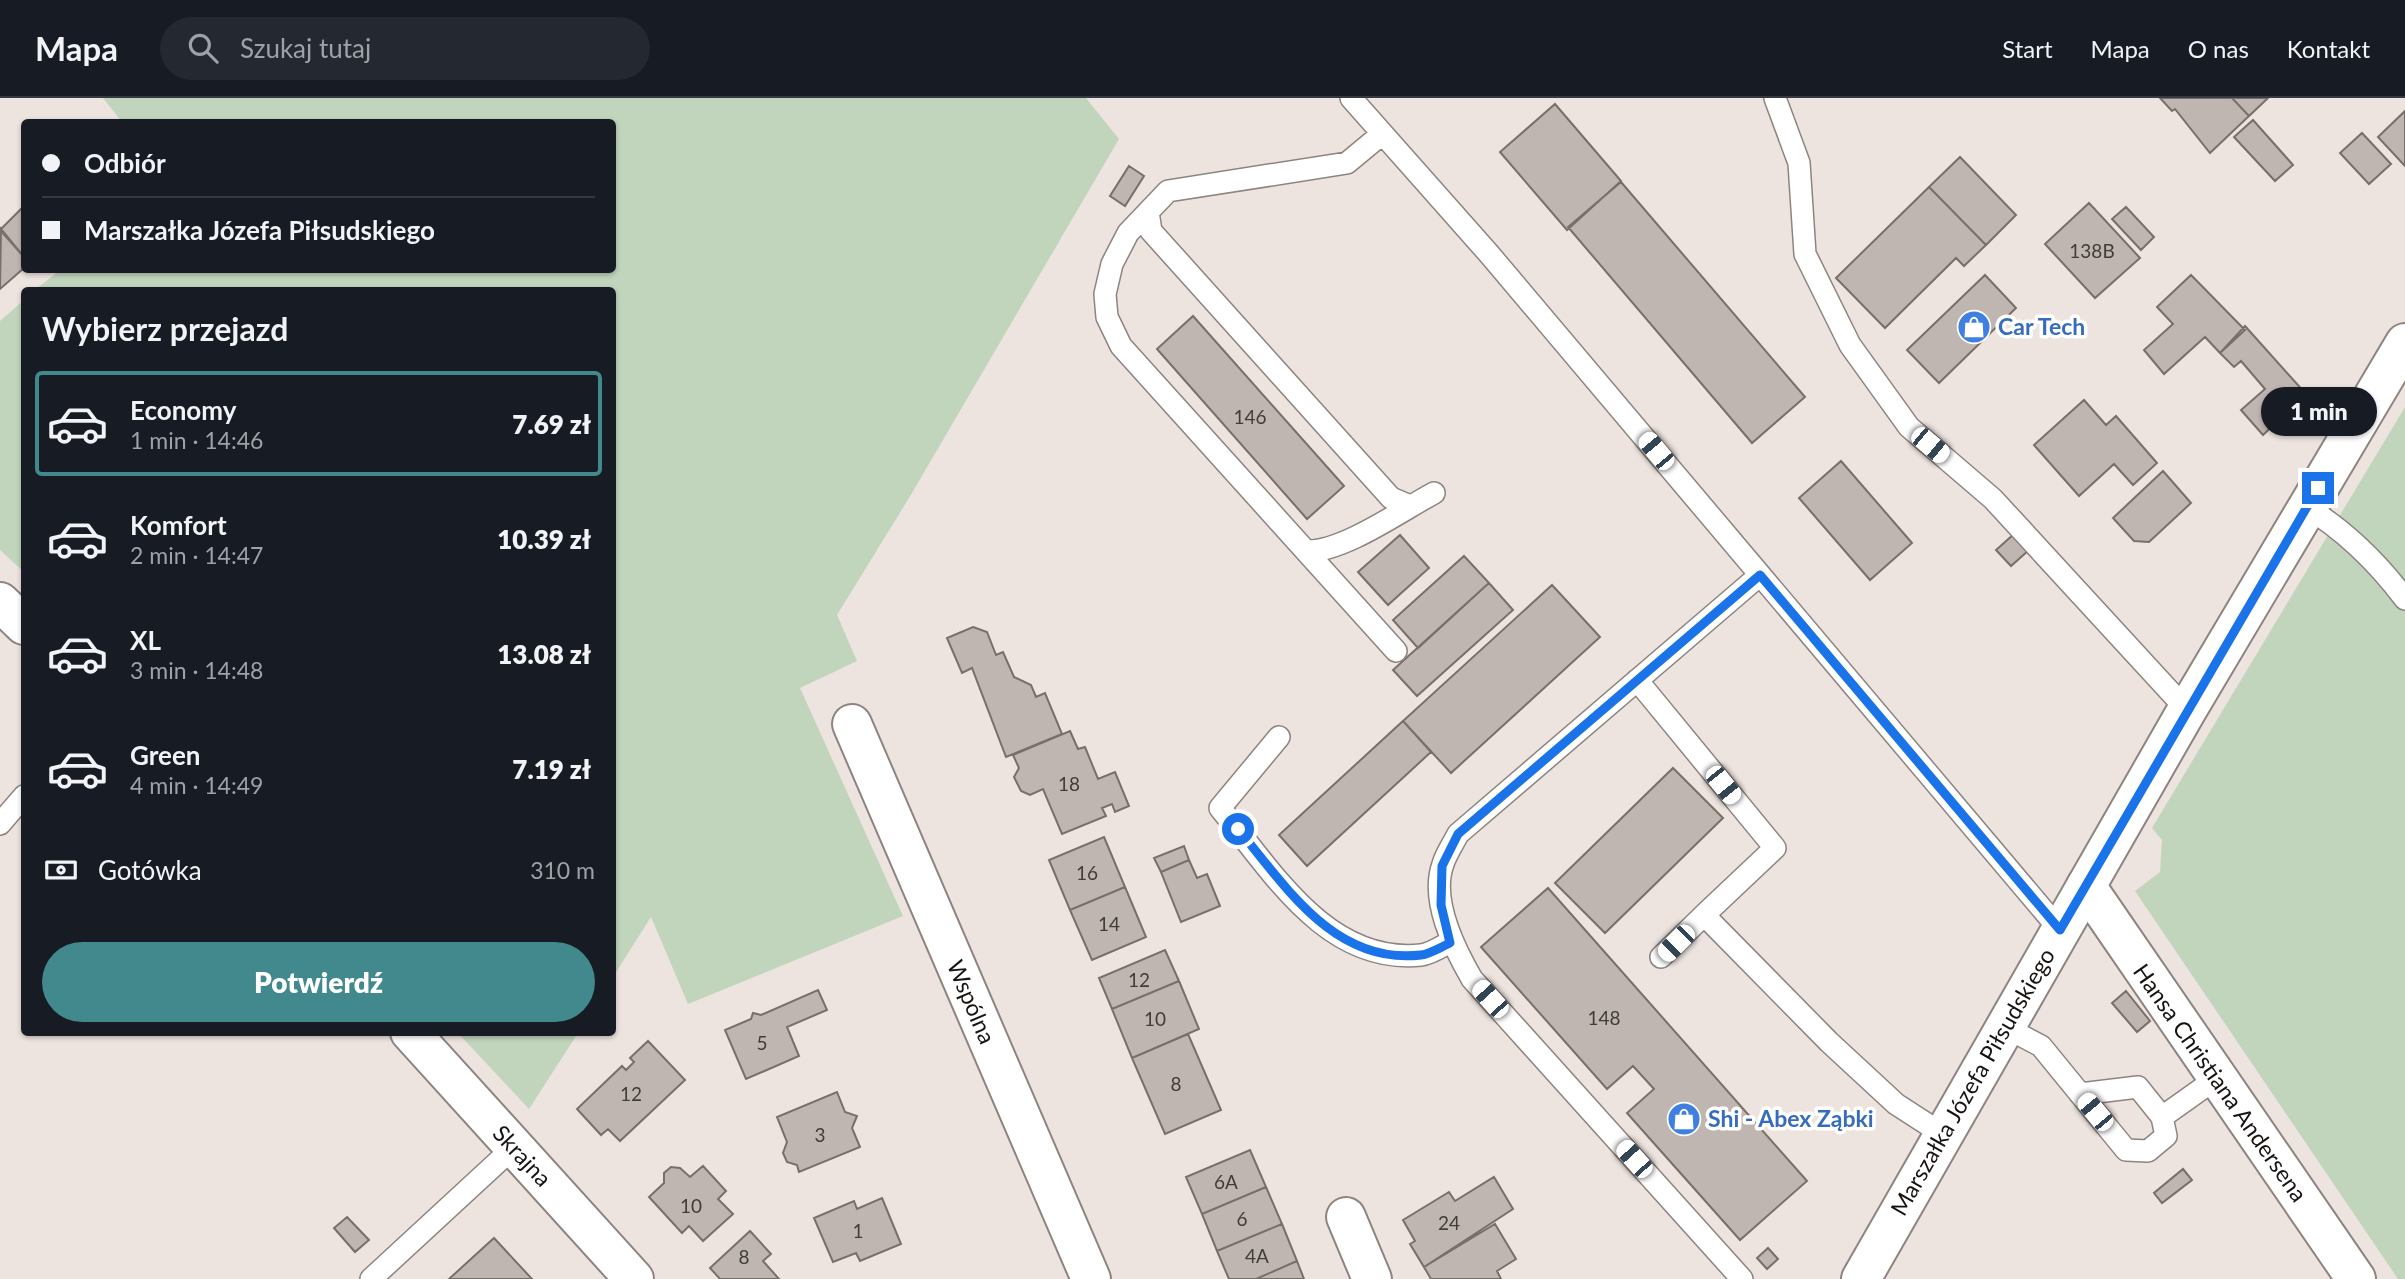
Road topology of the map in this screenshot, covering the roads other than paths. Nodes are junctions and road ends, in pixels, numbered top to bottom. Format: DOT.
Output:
graph roads {
  1 [pos="1351,98"];
  2 [pos="1775,98"];
  3 [pos="1382,134"];
  4 [pos="1148,212"];
  5 [pos="2405,343"];
  6 [pos="1434,493"];
  7 [pos="1410,506"];
  8 [pos="2306,507"];
  9 [pos="1307,551"];
  10 [pos="1760,575"];
  11 [pos="2405,598"];
  12 [pos="0,601"];
  13 [pos="21,622"];
  14 [pos="1396,651"];
  15 [pos="1637,680"];
  16 [pos="2187,710"];
  17 [pos="852,724"];
  18 [pos="1279,737"];
  19 [pos="21,800"];
  20 [pos="0,824"];
  21 [pos="2085,886"];
  22 [pos="1704,915"];
  23 [pos="2060,930"];
  24 [pos="1450,943"];
  25 [pos="1661,957"];
  26 [pos="2005,1027"];
  27 [pos="414,1036"];
  28 [pos="2217,1078"];
  29 [pos="2080,1094"];
  30 [pos="2162,1117"];
  31 [pos="1944,1135"];
  32 [pos="514,1147"];
  33 [pos="1346,1217"];
  34 [pos="371,1279"];
  35 [pos="634,1279"];
  36 [pos="1091,1279"];
  37 [pos="1372,1279"];
  38 [pos="1742,1279"];
  39 [pos="1861,1279"];
  40 [pos="2356,1279"];
  1 -- 3 [label="lane"];
  2 -- 16 [label="lane"];
  3 -- 4 [label="lane"];
  3 -- 10 [label="lane"];
  4 -- 7 [label="lane"];
  4 -- 9 [label="lane"];
  5 -- 8 [label="street, Marszałka Józefa Piłsudskiego"];
  6 -- 7 [label="lane"];
  7 -- 9 [label="lane"];
  8 -- 11 [label="lane"];
  8 -- 16 [label="street, Marszałka Józefa Piłsudskiego"];
  9 -- 14 [label="lane"];
  10 -- 15 [label="lane"];
  10 -- 23 [label="lane"];
  12 -- 13 [label="street"];
  15 -- 22 [label="lane"];
  15 -- 24 [label="lane"];
  16 -- 21 [label="street, Marszałka Józefa Piłsudskiego"];
  17 -- 36 [label="street, Wspólna"];
  18 -- 24 [label="lane"];
  19 -- 20 [label="lane"];
  21 -- 23 [label="street, Marszałka Józefa Piłsudskiego"];
  21 -- 28 [label="street, Hansa Christiana Andersena"];
  22 -- 25 [label="lane"];
  22 -- 31 [label="lane"];
  23 -- 26 [label="street, Marszałka Józefa Piłsudskiego"];
  24 -- 38 [label="lane"];
  26 -- 29 [label="lane"];
  26 -- 31 [label="street, Marszałka Józefa Piłsudskiego"];
  27 -- 32 [label="street, Skrajna"];
  28 -- 30 [label="lane"];
  28 -- 40 [label="street, Hansa Christiana Andersena"];
  29 -- 30 [label="lane"];
  29 -- 30 [label="lane"];
  31 -- 39 [label="street, Marszałka Józefa Piłsudskiego"];
  32 -- 34 [label="lane"];
  32 -- 35 [label="street, Skrajna"];
  33 -- 37 [label="street"];
}
